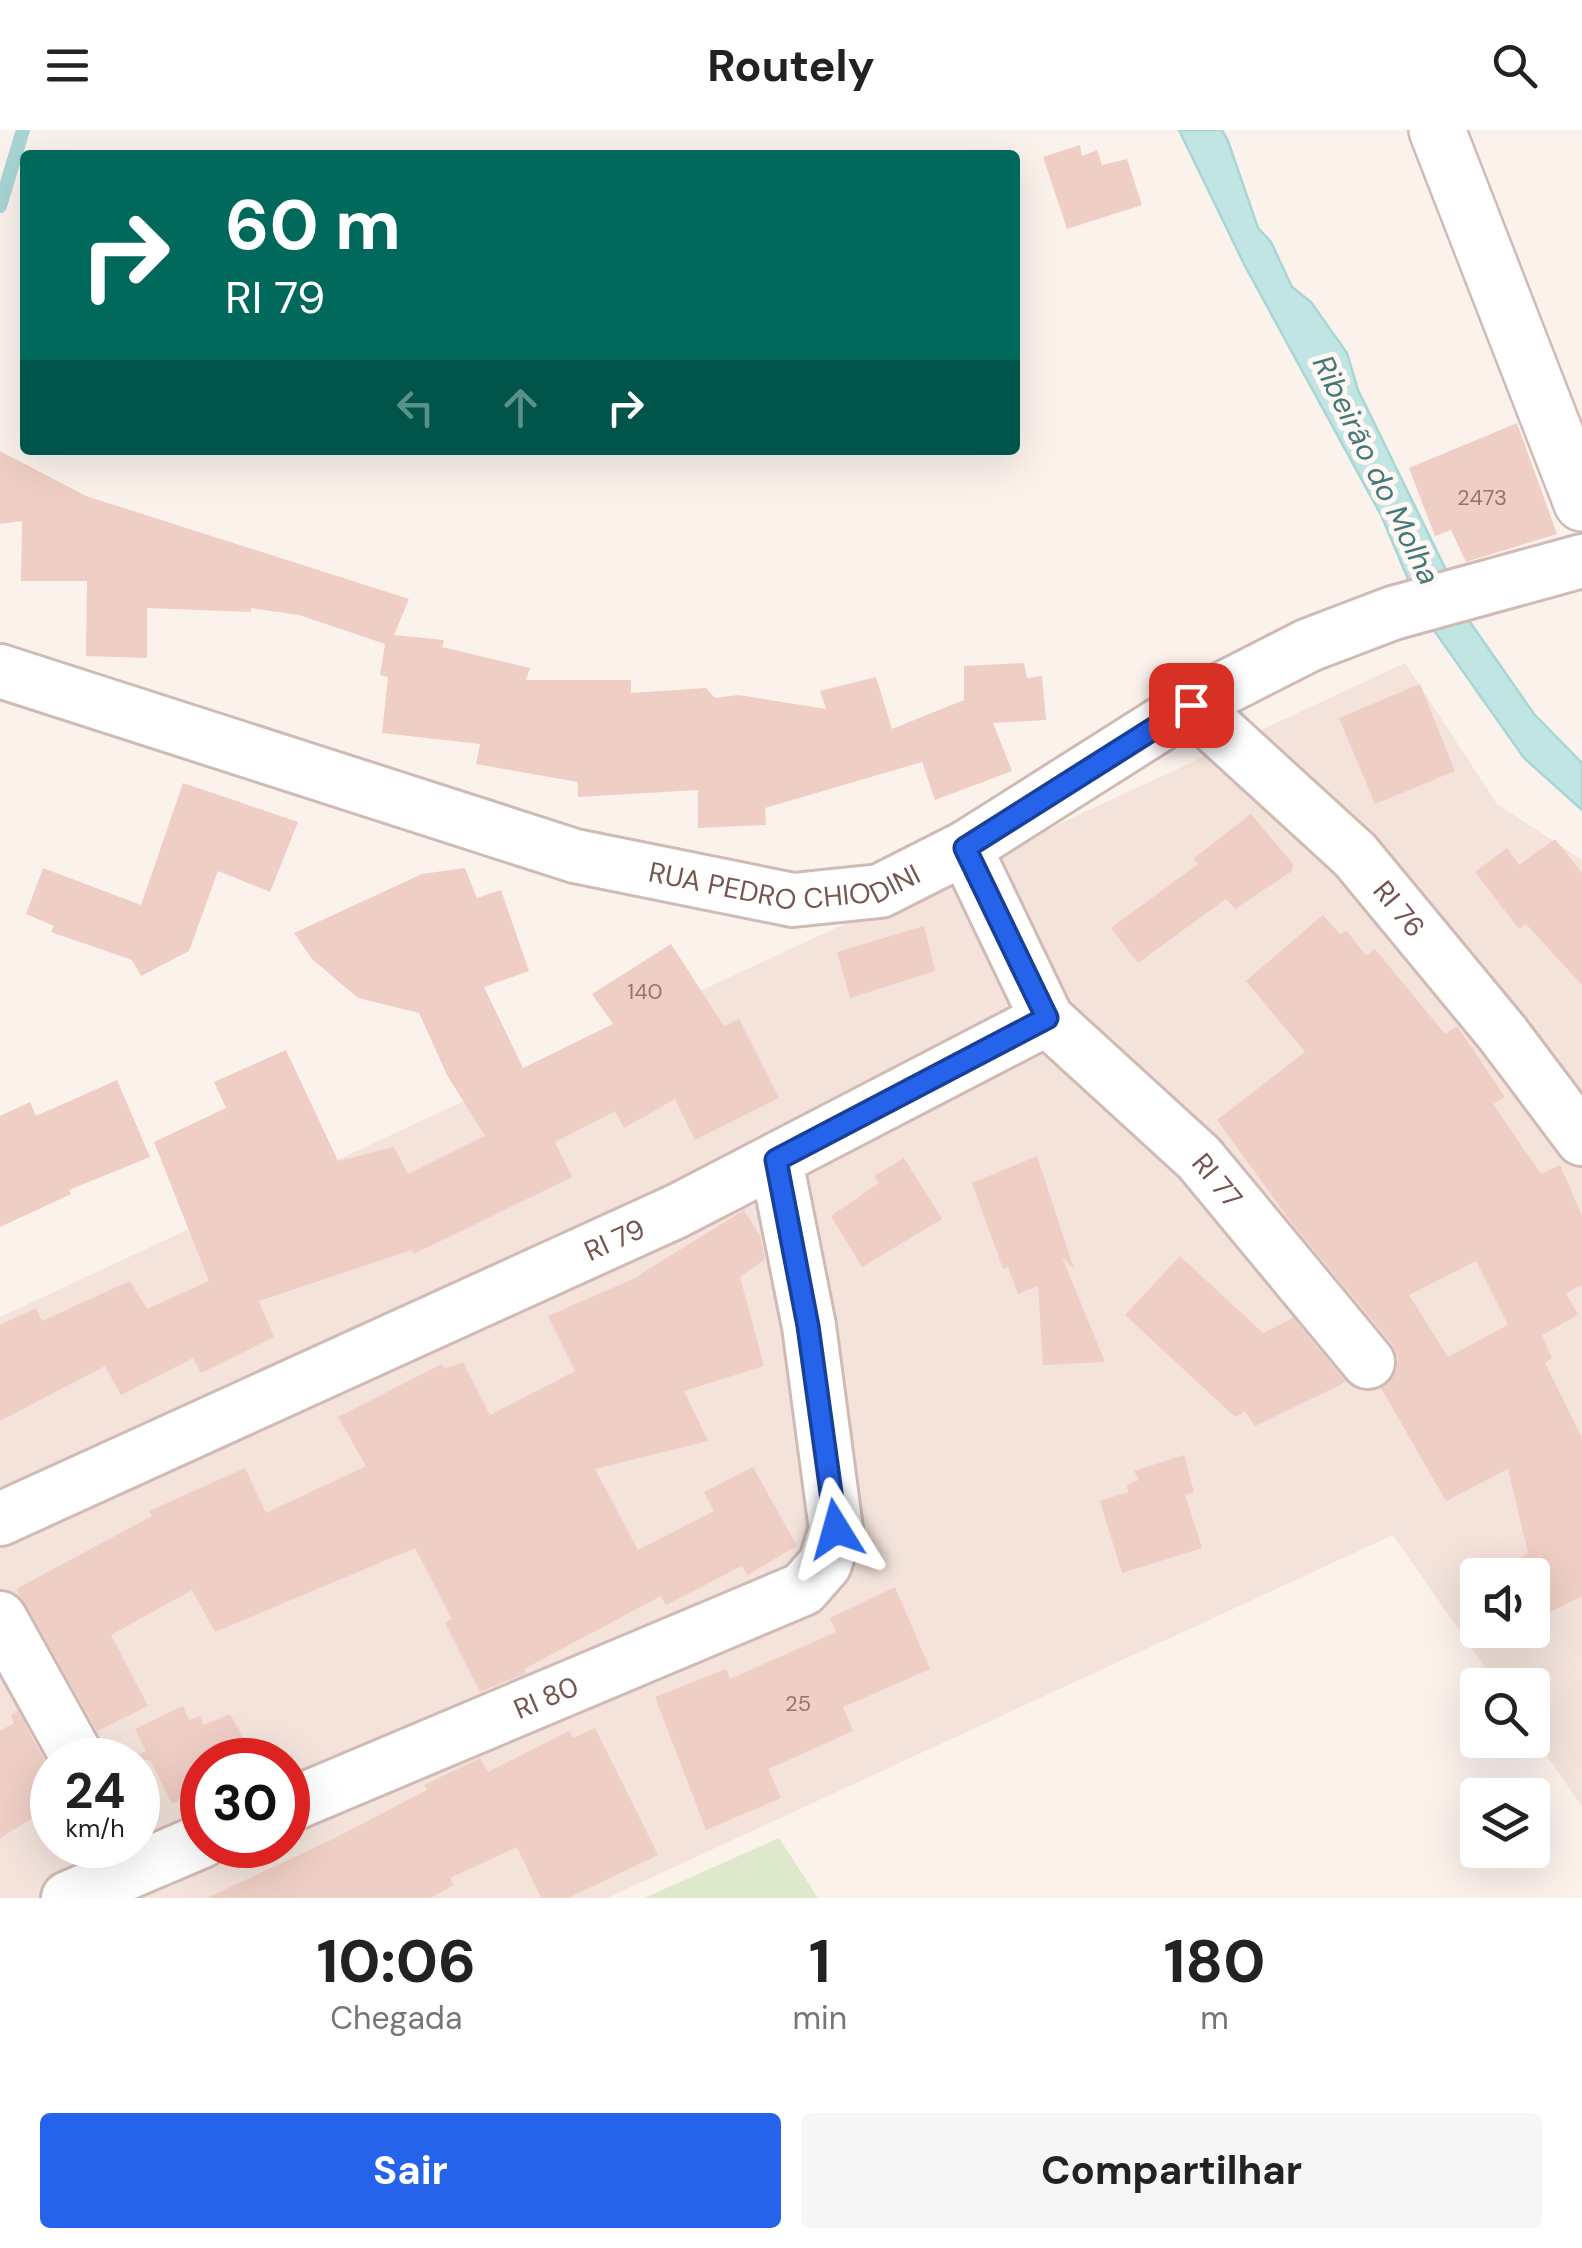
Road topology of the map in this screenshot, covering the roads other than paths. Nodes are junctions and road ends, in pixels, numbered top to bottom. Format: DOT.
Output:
graph roads {
  1 [pos="1437,130"];
  2 [pos="1567,417"];
  3 [pos="1582,503"];
  4 [pos="1582,561"];
  5 [pos="0,671"];
  6 [pos="1191,705"];
  7 [pos="965,848"];
  8 [pos="1047,1018"];
  9 [pos="1582,1139"];
  10 [pos="776,1160"];
  11 [pos="1368,1362"];
  12 [pos="0,1519"];
  13 [pos="0,1618"];
  14 [pos="67,1738"];
  15 [pos="310,1797"];
  16 [pos="114,1868"];
  17 [pos="68,1898"];
  1 -- 2 [label="street"];
  2 -- 3 [label="street"];
  4 -- 6 [label="street, RUA PEDRO CHIODINI"];
  5 -- 7 [label="street, RUA PEDRO CHIODINI"];
  6 -- 7 [label="street, RUA PEDRO CHIODINI"];
  6 -- 9 [label="street, RI 76"];
  7 -- 8 [label="street"];
  8 -- 10 [label="street, RI 79"];
  8 -- 11 [label="street, RI 77"];
  10 -- 12 [label="street, RI 79"];
  10 -- 15 [label="street, RI 80"];
  13 -- 14 [label="street"];
  16 -- 17 [label="street"];
}
